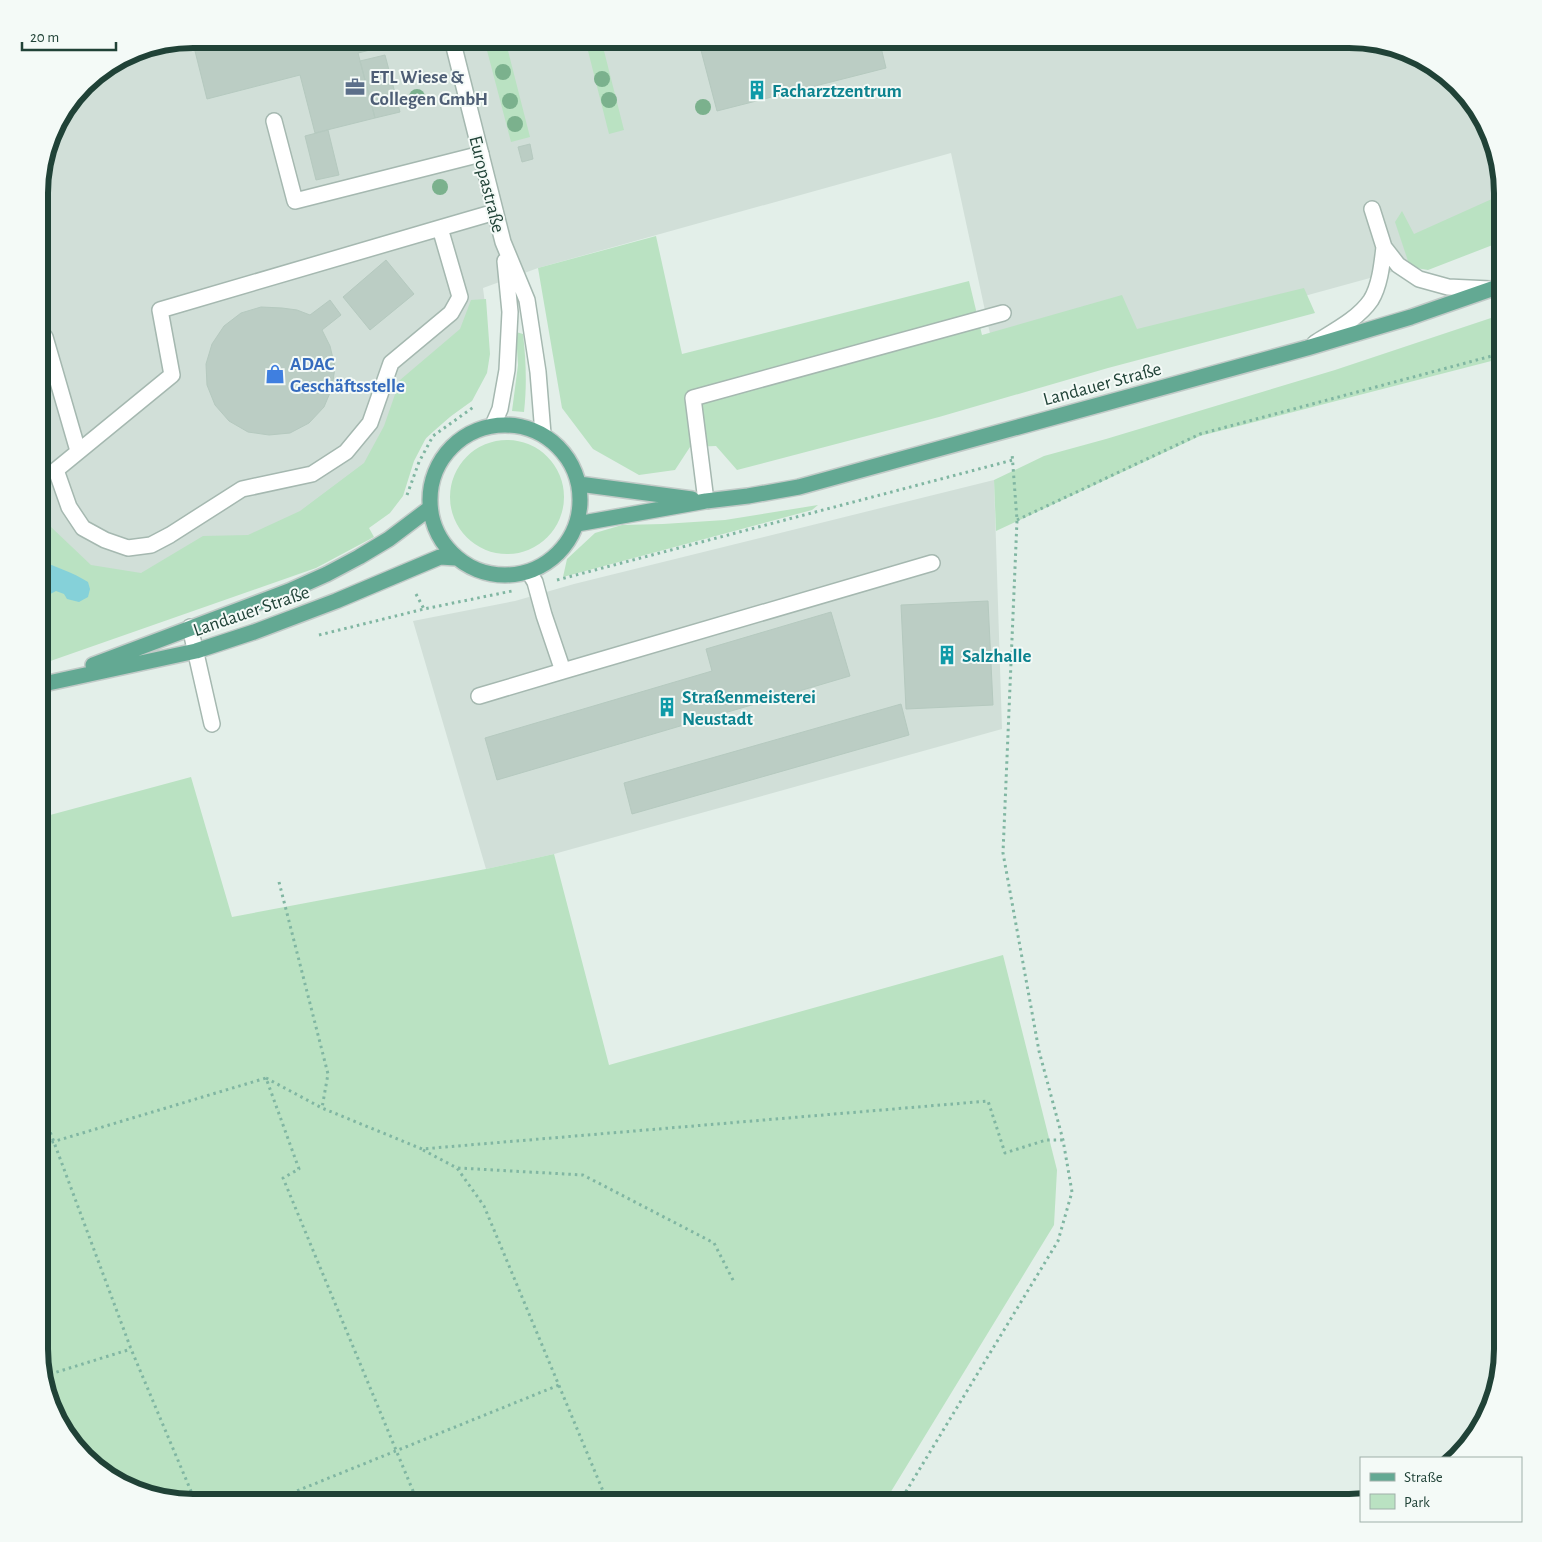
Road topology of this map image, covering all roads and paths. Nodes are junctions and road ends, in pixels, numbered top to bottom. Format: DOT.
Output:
graph roads {
  1 [pos="454,48"];
  2 [pos="274,121"];
  3 [pos="480,154"];
  4 [pos="1372,209"];
  5 [pos="495,212"];
  6 [pos="440,228"];
  7 [pos="503,242"];
  8 [pos="1384,247"];
  9 [pos="1494,287"];
  10 [pos="1494,288"];
  11 [pos="1003,313"];
  12 [pos="48,347"];
  13 [pos="1307,348"];
  14 [pos="1494,355"];
  15 [pos="476,405"];
  16 [pos="493,425"];
  17 [pos="1009,429"];
  18 [pos="543,434"];
  19 [pos="78,451"];
  20 [pos="1013,460"];
  21 [pos="579,484"];
  22 [pos="405,500"];
  23 [pos="706,501"];
  24 [pos="430,508"];
  25 [pos="1017,520"];
  26 [pos="577,524"];
  27 [pos="456,558"];
  28 [pos="932,563"];
  29 [pos="404,571"];
  30 [pos="529,572"];
  31 [pos="536,586"];
  32 [pos="424,609"];
  33 [pos="190,627"];
  34 [pos="311,637"];
  35 [pos="196,651"];
  36 [pos="564,671"];
  37 [pos="48,682"];
  38 [pos="48,682"];
  39 [pos="478,696"];
  40 [pos="212,724"];
  41 [pos="279,882"];
  42 [pos="266,1078"];
  43 [pos="322,1108"];
  44 [pos="48,1128"];
  45 [pos="1063,1140"];
  46 [pos="53,1142"];
  47 [pos="48,1143"];
  48 [pos="422,1149"];
  49 [pos="457,1168"];
  50 [pos="734,1282"];
  51 [pos="131,1349"];
  52 [pos="50,1374"];
  53 [pos="558,1385"];
  54 [pos="397,1451"];
  55 [pos="192,1494"];
  56 [pos="290,1494"];
  57 [pos="414,1494"];
  58 [pos="604,1494"];
  59 [pos="904,1494"];
  1 -- 3 [label="street, Europastraße"];
  2 -- 3 [label="street"];
  3 -- 5 [label="street, Europastraße"];
  4 -- 8 [label="street"];
  5 -- 6 [label="street"];
  5 -- 7 [label="street, Europastraße"];
  6 -- 19 [label="street"];
  6 -- 19 [label="street"];
  7 -- 16 [label="street, Europastraße"];
  7 -- 18 [label="street, Europastraße"];
  8 -- 9 [label="street"];
  8 -- 13 [label="street"];
  10 -- 13 [label="main road, Landauer Straße"];
  11 -- 23 [label="street"];
  12 -- 19 [label="street"];
  13 -- 17 [label="main road, Landauer Straße"];
  14 -- 25 [label="path"];
  15 -- 22 [label="path"];
  16 -- 18 [label="main road"];
  16 -- 24 [label="main road"];
  17 -- 20 [label="path"];
  17 -- 23 [label="main road, Landauer Straße"];
  18 -- 21 [label="main road"];
  20 -- 25 [label="path"];
  20 -- 31 [label="path"];
  21 -- 23 [label="main road, Landauer Straße"];
  21 -- 26 [label="main road"];
  23 -- 26 [label="main road, Landauer Straße"];
  24 -- 27 [label="main road"];
  24 -- 33 [label="main road, Landauer Straße"];
  25 -- 45 [label="path"];
  26 -- 30 [label="main road"];
  27 -- 29 [label="main road, Landauer Straße"];
  27 -- 30 [label="main road"];
  28 -- 36 [label="street"];
  29 -- 32 [label="path"];
  29 -- 35 [label="main road, Landauer Straße"];
  30 -- 31 [label="street"];
  31 -- 32 [label="path"];
  31 -- 36 [label="street"];
  32 -- 34 [label="path"];
  33 -- 35 [label="street"];
  33 -- 37 [label="main road, Landauer Straße"];
  35 -- 38 [label="main road, Landauer Straße"];
  35 -- 40 [label="street"];
  36 -- 39 [label="street"];
  41 -- 43 [label="path"];
  42 -- 43 [label="path"];
  42 -- 46 [label="path"];
  42 -- 54 [label="path"];
  43 -- 48 [label="path"];
  44 -- 46 [label="path"];
  45 -- 48 [label="path"];
  45 -- 59 [label="path"];
  46 -- 47 [label="path"];
  46 -- 51 [label="path"];
  48 -- 49 [label="path"];
  49 -- 50 [label="path"];
  49 -- 53 [label="path"];
  51 -- 52 [label="path"];
  51 -- 55 [label="path"];
  53 -- 54 [label="path"];
  53 -- 58 [label="path"];
  54 -- 56 [label="path"];
  54 -- 57 [label="path"];
}
